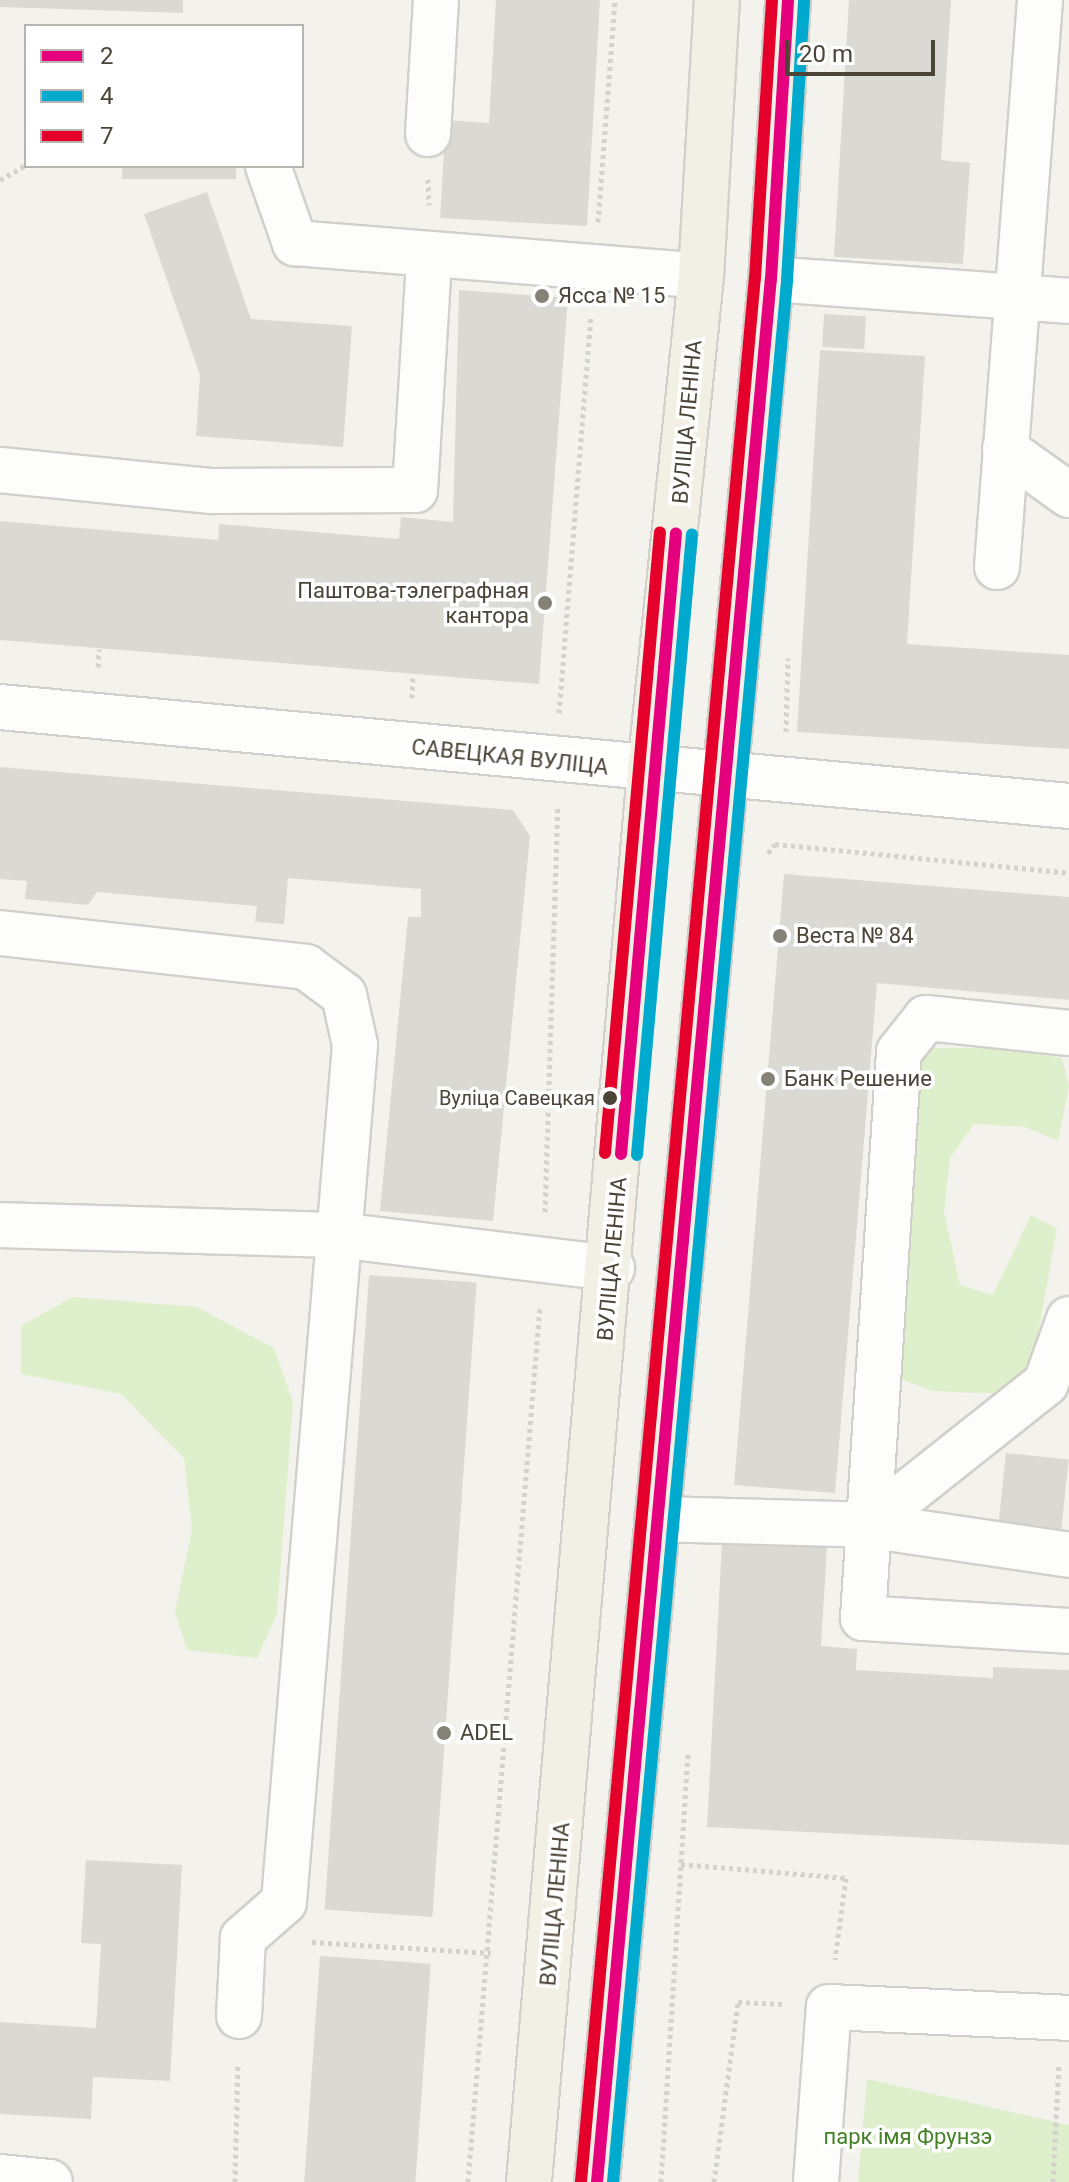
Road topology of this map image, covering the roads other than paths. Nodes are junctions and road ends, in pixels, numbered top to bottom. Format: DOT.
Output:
graph roads {
  1 [pos="436,0"];
  2 [pos="717,0"];
  3 [pos="788,0"];
  4 [pos="1040,0"];
  5 [pos="428,134"];
  6 [pos="269,168"];
  7 [pos="429,258"];
  8 [pos="701,276"];
  9 [pos="771,279"];
  10 [pos="1017,298"];
  11 [pos="1069,301"];
  12 [pos="1005,449"];
  13 [pos="1,469"];
  14 [pos="1069,495"];
  15 [pos="997,567"];
  16 [pos="0,707"];
  17 [pos="650,770"];
  18 [pos="725,779"];
  19 [pos="1069,806"];
  20 [pos="0,933"];
  21 [pos="1069,1033"];
  22 [pos="0,1225"];
  23 [pos="338,1235"];
  24 [pos="612,1268"];
  25 [pos="1069,1319"];
  26 [pos="657,1519"];
  27 [pos="867,1525"];
  28 [pos="1069,1555"];
  29 [pos="1069,1631"];
  30 [pos="239,2016"];
  31 [pos="1069,2018"];
  32 [pos="0,2177"];
  33 [pos="50,2182"];
  34 [pos="529,2182"];
  35 [pos="597,2182"];
  36 [pos="816,2182"];
  1 -- 5 [label="street"];
  2 -- 8 [label="main road, ВУЛІЦА ЛЕНІНА"];
  3 -- 9 [label="main road"];
  4 -- 10 [label="street"];
  6 -- 7 [label="street"];
  7 -- 8 [label="street"];
  7 -- 13 [label="street"];
  8 -- 17 [label="main road, ВУЛІЦА ЛЕНІНА"];
  9 -- 10 [label="street"];
  9 -- 18 [label="main road"];
  10 -- 11 [label="street"];
  10 -- 12 [label="street"];
  12 -- 14 [label="street"];
  12 -- 15 [label="street"];
  16 -- 17 [label="street, САВЕЦКАЯ ВУЛІЦА"];
  17 -- 18 [label="street, САВЕЦКАЯ ВУЛІЦА"];
  17 -- 24 [label="main road, ВУЛІЦА ЛЕНІНА"];
  18 -- 19 [label="street, САВЕЦКАЯ ВУЛІЦА"];
  18 -- 26 [label="main road"];
  20 -- 23 [label="street"];
  21 -- 27 [label="street"];
  22 -- 23 [label="street"];
  23 -- 24 [label="street"];
  23 -- 30 [label="street"];
  24 -- 34 [label="main road, ВУЛІЦА ЛЕНІНА"];
  25 -- 27 [label="street"];
  26 -- 27 [label="street"];
  26 -- 35 [label="main road"];
  27 -- 28 [label="street"];
  27 -- 29 [label="street"];
  31 -- 36 [label="street"];
  32 -- 33 [label="street"];
}
